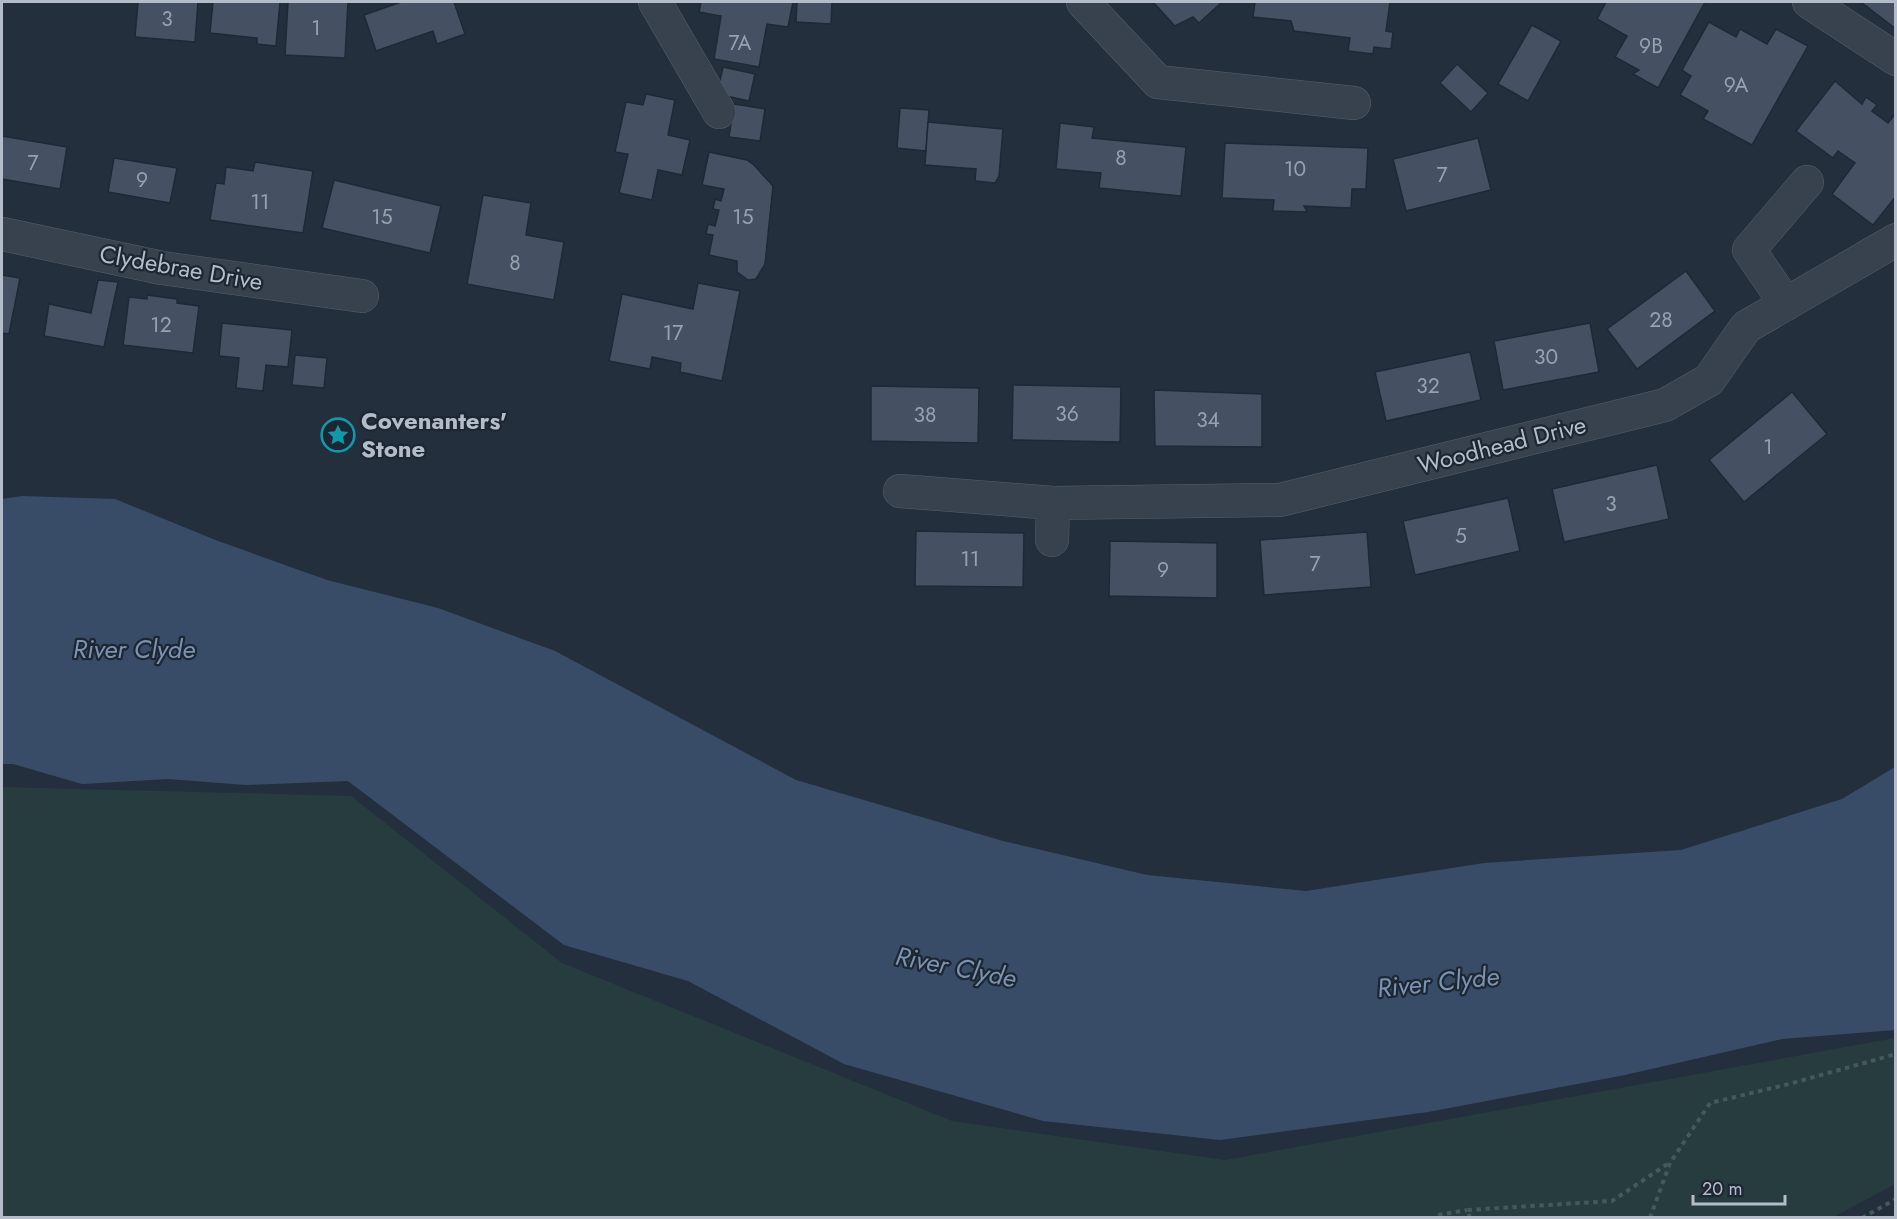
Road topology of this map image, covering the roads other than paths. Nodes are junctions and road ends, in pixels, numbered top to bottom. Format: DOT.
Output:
graph roads {
  1 [pos="655,2"];
  2 [pos="1083,2"];
  3 [pos="1809,2"];
  4 [pos="1896,59"];
  5 [pos="1354,103"];
  6 [pos="718,112"];
  7 [pos="1807,182"];
  8 [pos="2,234"];
  9 [pos="1896,240"];
  10 [pos="362,296"];
  11 [pos="1786,304"];
  12 [pos="900,491"];
  13 [pos="1053,503"];
  14 [pos="1052,540"];
  1 -- 6 [label="street"];
  2 -- 5 [label="street"];
  3 -- 4 [label="street"];
  7 -- 11 [label="street"];
  8 -- 10 [label="street, Clydebrae Drive"];
  9 -- 11 [label="street, Woodhead Drive"];
  11 -- 13 [label="street, Woodhead Drive"];
  12 -- 13 [label="street, Woodhead Drive"];
  13 -- 14 [label="street"];
}
